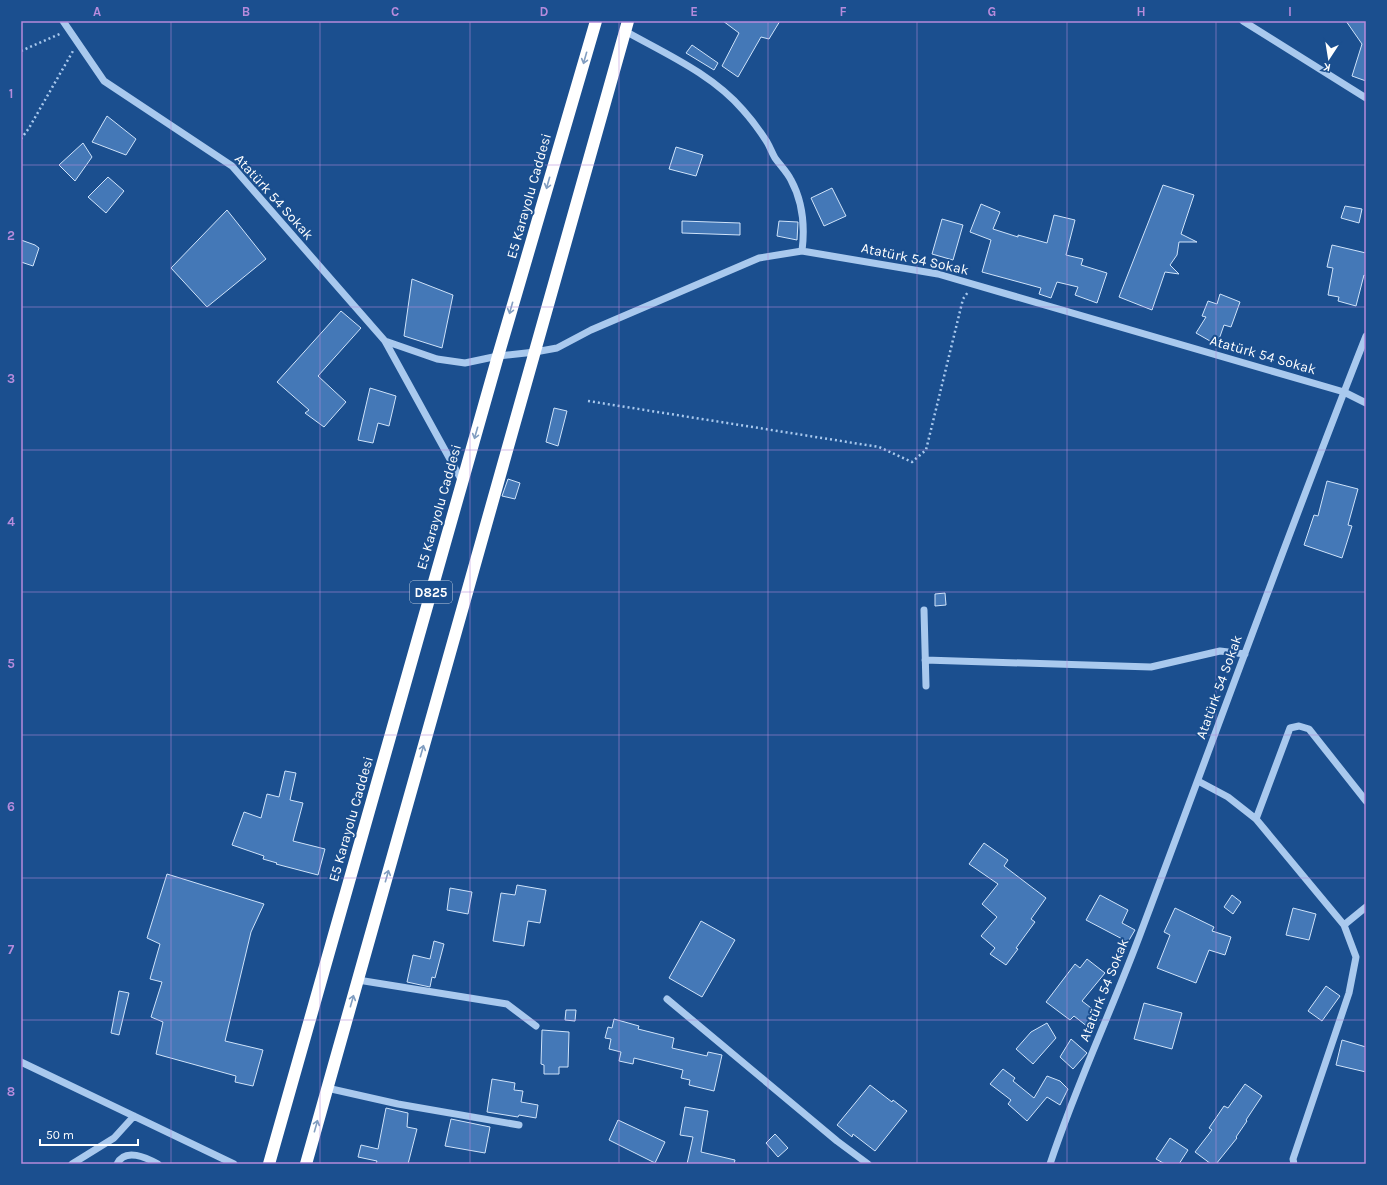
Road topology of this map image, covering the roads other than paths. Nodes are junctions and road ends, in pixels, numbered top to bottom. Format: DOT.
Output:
graph roads {
  1 [pos="63,21"];
  2 [pos="596,21"];
  3 [pos="1243,21"];
  4 [pos="627,26"];
  5 [pos="1366,98"];
  6 [pos="802,251"];
  7 [pos="1366,336"];
  8 [pos="385,341"];
  9 [pos="534,352"];
  10 [pos="498,356"];
  11 [pos="1344,392"];
  12 [pos="1366,402"];
  13 [pos="462,481"];
  14 [pos="924,610"];
  15 [pos="1245,654"];
  16 [pos="925,660"];
  17 [pos="926,686"];
  18 [pos="1198,781"];
  19 [pos="1366,801"];
  20 [pos="1256,819"];
  21 [pos="1366,907"];
  22 [pos="1344,925"];
  23 [pos="358,980"];
  24 [pos="667,999"];
  25 [pos="536,1026"];
  26 [pos="21,1062"];
  27 [pos="327,1088"];
  28 [pos="134,1116"];
  29 [pos="519,1125"];
  30 [pos="72,1164"];
  31 [pos="117,1164"];
  32 [pos="158,1164"];
  33 [pos="234,1164"];
  34 [pos="268,1164"];
  35 [pos="306,1164"];
  36 [pos="868,1164"];
  37 [pos="1050,1164"];
  38 [pos="1294,1164"];
  1 -- 8 [label="street, Atatürk 54 Sokak"];
  2 -- 10 [label="highway, E5 Karayolu Caddesi / D825, one-way"];
  3 -- 5 [label="street"];
  4 -- 6 [label="street"];
  4 -- 9 [label="highway, D825"];
  6 -- 9 [label="street, Atatürk 54 Sokak"];
  6 -- 11 [label="street, Atatürk 54 Sokak"];
  7 -- 11 [label="street"];
  8 -- 10 [label="street, Atatürk 54 Sokak"];
  8 -- 13 [label="street, Atatürk 54 Sokak"];
  9 -- 10 [label="street, Atatürk 54 Sokak"];
  23 -- 9 [label="highway, D825, one-way"];
  10 -- 13 [label="highway, E5 Karayolu Caddesi / D825, one-way"];
  11 -- 12 [label="street"];
  11 -- 15 [label="street, Atatürk 54 Sokak"];
  13 -- 34 [label="highway, E5 Karayolu Caddesi / D825"];
  14 -- 16 [label="street"];
  15 -- 16 [label="street"];
  15 -- 18 [label="street, Atatürk 54 Sokak"];
  16 -- 17 [label="street"];
  18 -- 20 [label="street"];
  18 -- 37 [label="street, Atatürk 54 Sokak"];
  19 -- 20 [label="street"];
  20 -- 22 [label="street"];
  21 -- 22 [label="street"];
  22 -- 38 [label="street"];
  23 -- 25 [label="street"];
  27 -- 23 [label="highway, D825, one-way"];
  24 -- 36 [label="street"];
  26 -- 28 [label="street"];
  27 -- 29 [label="street"];
  35 -- 27 [label="highway, D825, one-way"];
  28 -- 30 [label="street"];
  28 -- 33 [label="street"];
  31 -- 32 [label="street"];
}
